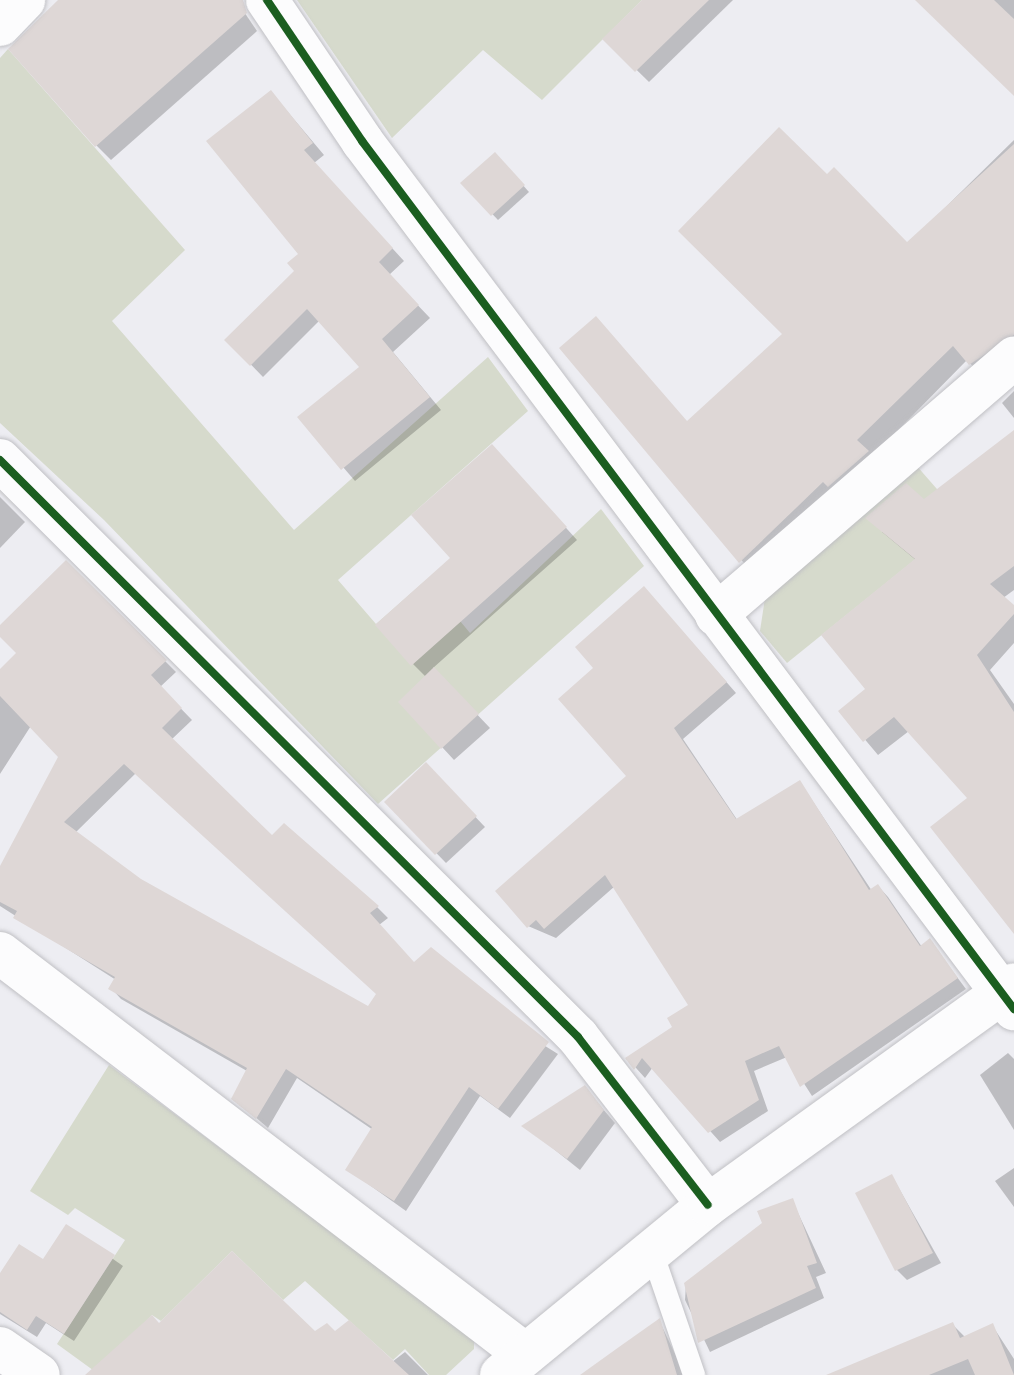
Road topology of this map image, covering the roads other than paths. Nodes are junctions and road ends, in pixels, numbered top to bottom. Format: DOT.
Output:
graph roads {
  1 [pos="24,0"];
  2 [pos="267,0"];
  3 [pos="0,25"];
  4 [pos="1014,358"];
  5 [pos="0,460"];
  6 [pos="716,615"];
  7 [pos="0,953"];
  8 [pos="1010,995"];
  9 [pos="708,1205"];
  10 [pos="652,1252"];
  11 [pos="0,1348"];
  12 [pos="513,1365"];
  13 [pos="39,1375"];
  14 [pos="694,1375"];
  1 -- 3 [label="street"];
  2 -- 6 [label="street"];
  4 -- 6 [label="street"];
  5 -- 9 [label="street"];
  6 -- 8 [label="street"];
  7 -- 12 [label="street"];
  8 -- 9 [label="street"];
  9 -- 10 [label="street"];
  10 -- 12 [label="street"];
  10 -- 14 [label="lane"];
  11 -- 13 [label="street"];
}
